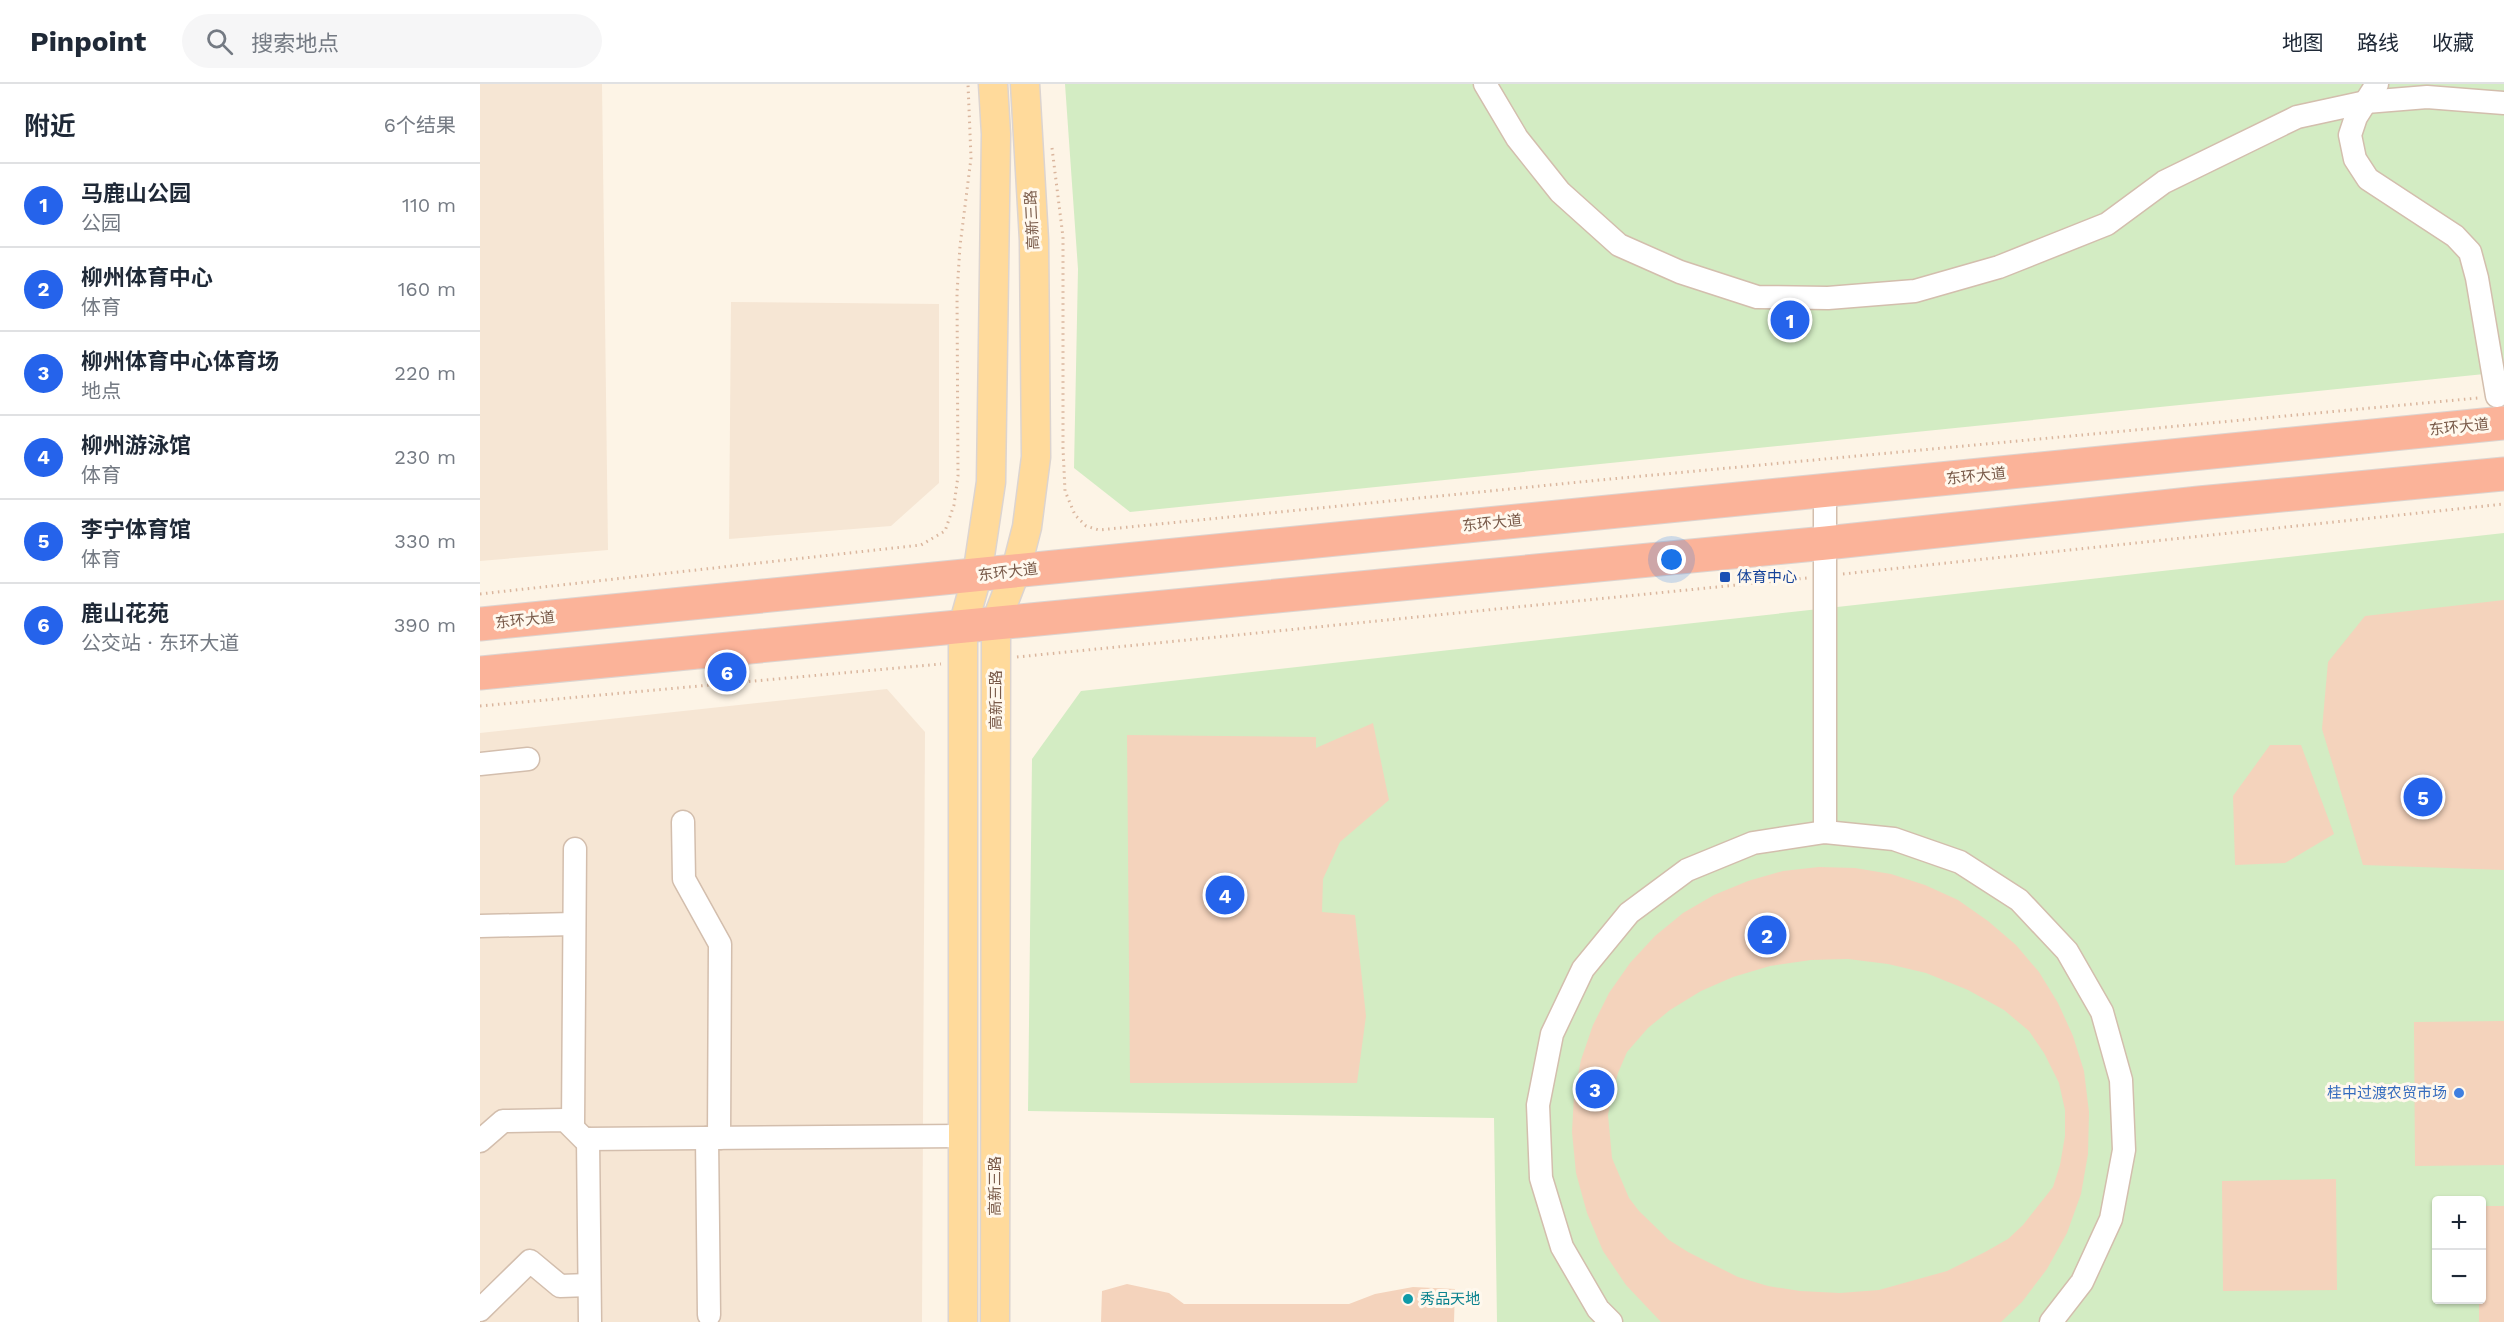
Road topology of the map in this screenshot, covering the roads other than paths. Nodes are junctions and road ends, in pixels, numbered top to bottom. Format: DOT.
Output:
graph roads {
  1 [pos="993,84"];
  2 [pos="1025,84"];
  3 [pos="1485,84"];
  4 [pos="2371,93"];
  5 [pos="2504,103"];
  6 [pos="2500,410"];
  7 [pos="2504,474"];
  8 [pos="1825,491"];
  9 [pos="1826,543"];
  10 [pos="1016,570"];
  11 [pos="977,576"];
  12 [pos="996,622"];
  13 [pos="480,624"];
  14 [pos="963,626"];
  15 [pos="480,673"];
  16 [pos="528,759"];
  17 [pos="480,764"];
  18 [pos="683,822"];
  19 [pos="1825,832"];
  20 [pos="575,849"];
  21 [pos="574,924"];
  22 [pos="480,927"];
  23 [pos="580,1133"];
  24 [pos="963,1136"];
  25 [pos="713,1138"];
  26 [pos="480,1141"];
  27 [pos="589,1285"];
  28 [pos="480,1310"];
  29 [pos="709,1315"];
  30 [pos="590,1322"];
  31 [pos="963,1322"];
  32 [pos="994,1322"];
  33 [pos="1611,1322"];
  34 [pos="2051,1322"];
  1 -- 11 [label="main road"];
  2 -- 10 [label="main road, 高新三路"];
  3 -- 4 [label="lane"];
  4 -- 5 [label="lane"];
  4 -- 6 [label="lane"];
  6 -- 8 [label="highway, 东环大道"];
  7 -- 9 [label="highway"];
  8 -- 9 [label="lane"];
  8 -- 10 [label="highway, 东环大道"];
  9 -- 12 [label="highway"];
  9 -- 19 [label="lane"];
  10 -- 11 [label="highway, 东环大道"];
  10 -- 12 [label="main road, 高新三路"];
  11 -- 13 [label="highway, 东环大道"];
  11 -- 14 [label="main road"];
  12 -- 14 [label="highway"];
  12 -- 32 [label="main road, 高新三路"];
  14 -- 15 [label="highway"];
  14 -- 24 [label="main road"];
  16 -- 17 [label="lane"];
  18 -- 25 [label="lane"];
  19 -- 33 [label="lane"];
  19 -- 34 [label="lane"];
  20 -- 21 [label="lane"];
  21 -- 22 [label="lane"];
  21 -- 23 [label="lane"];
  23 -- 25 [label="lane"];
  23 -- 26 [label="lane"];
  23 -- 27 [label="lane"];
  24 -- 25 [label="lane"];
  24 -- 31 [label="main road"];
  25 -- 29 [label="lane"];
  27 -- 28 [label="lane"];
  27 -- 30 [label="lane"];
}
